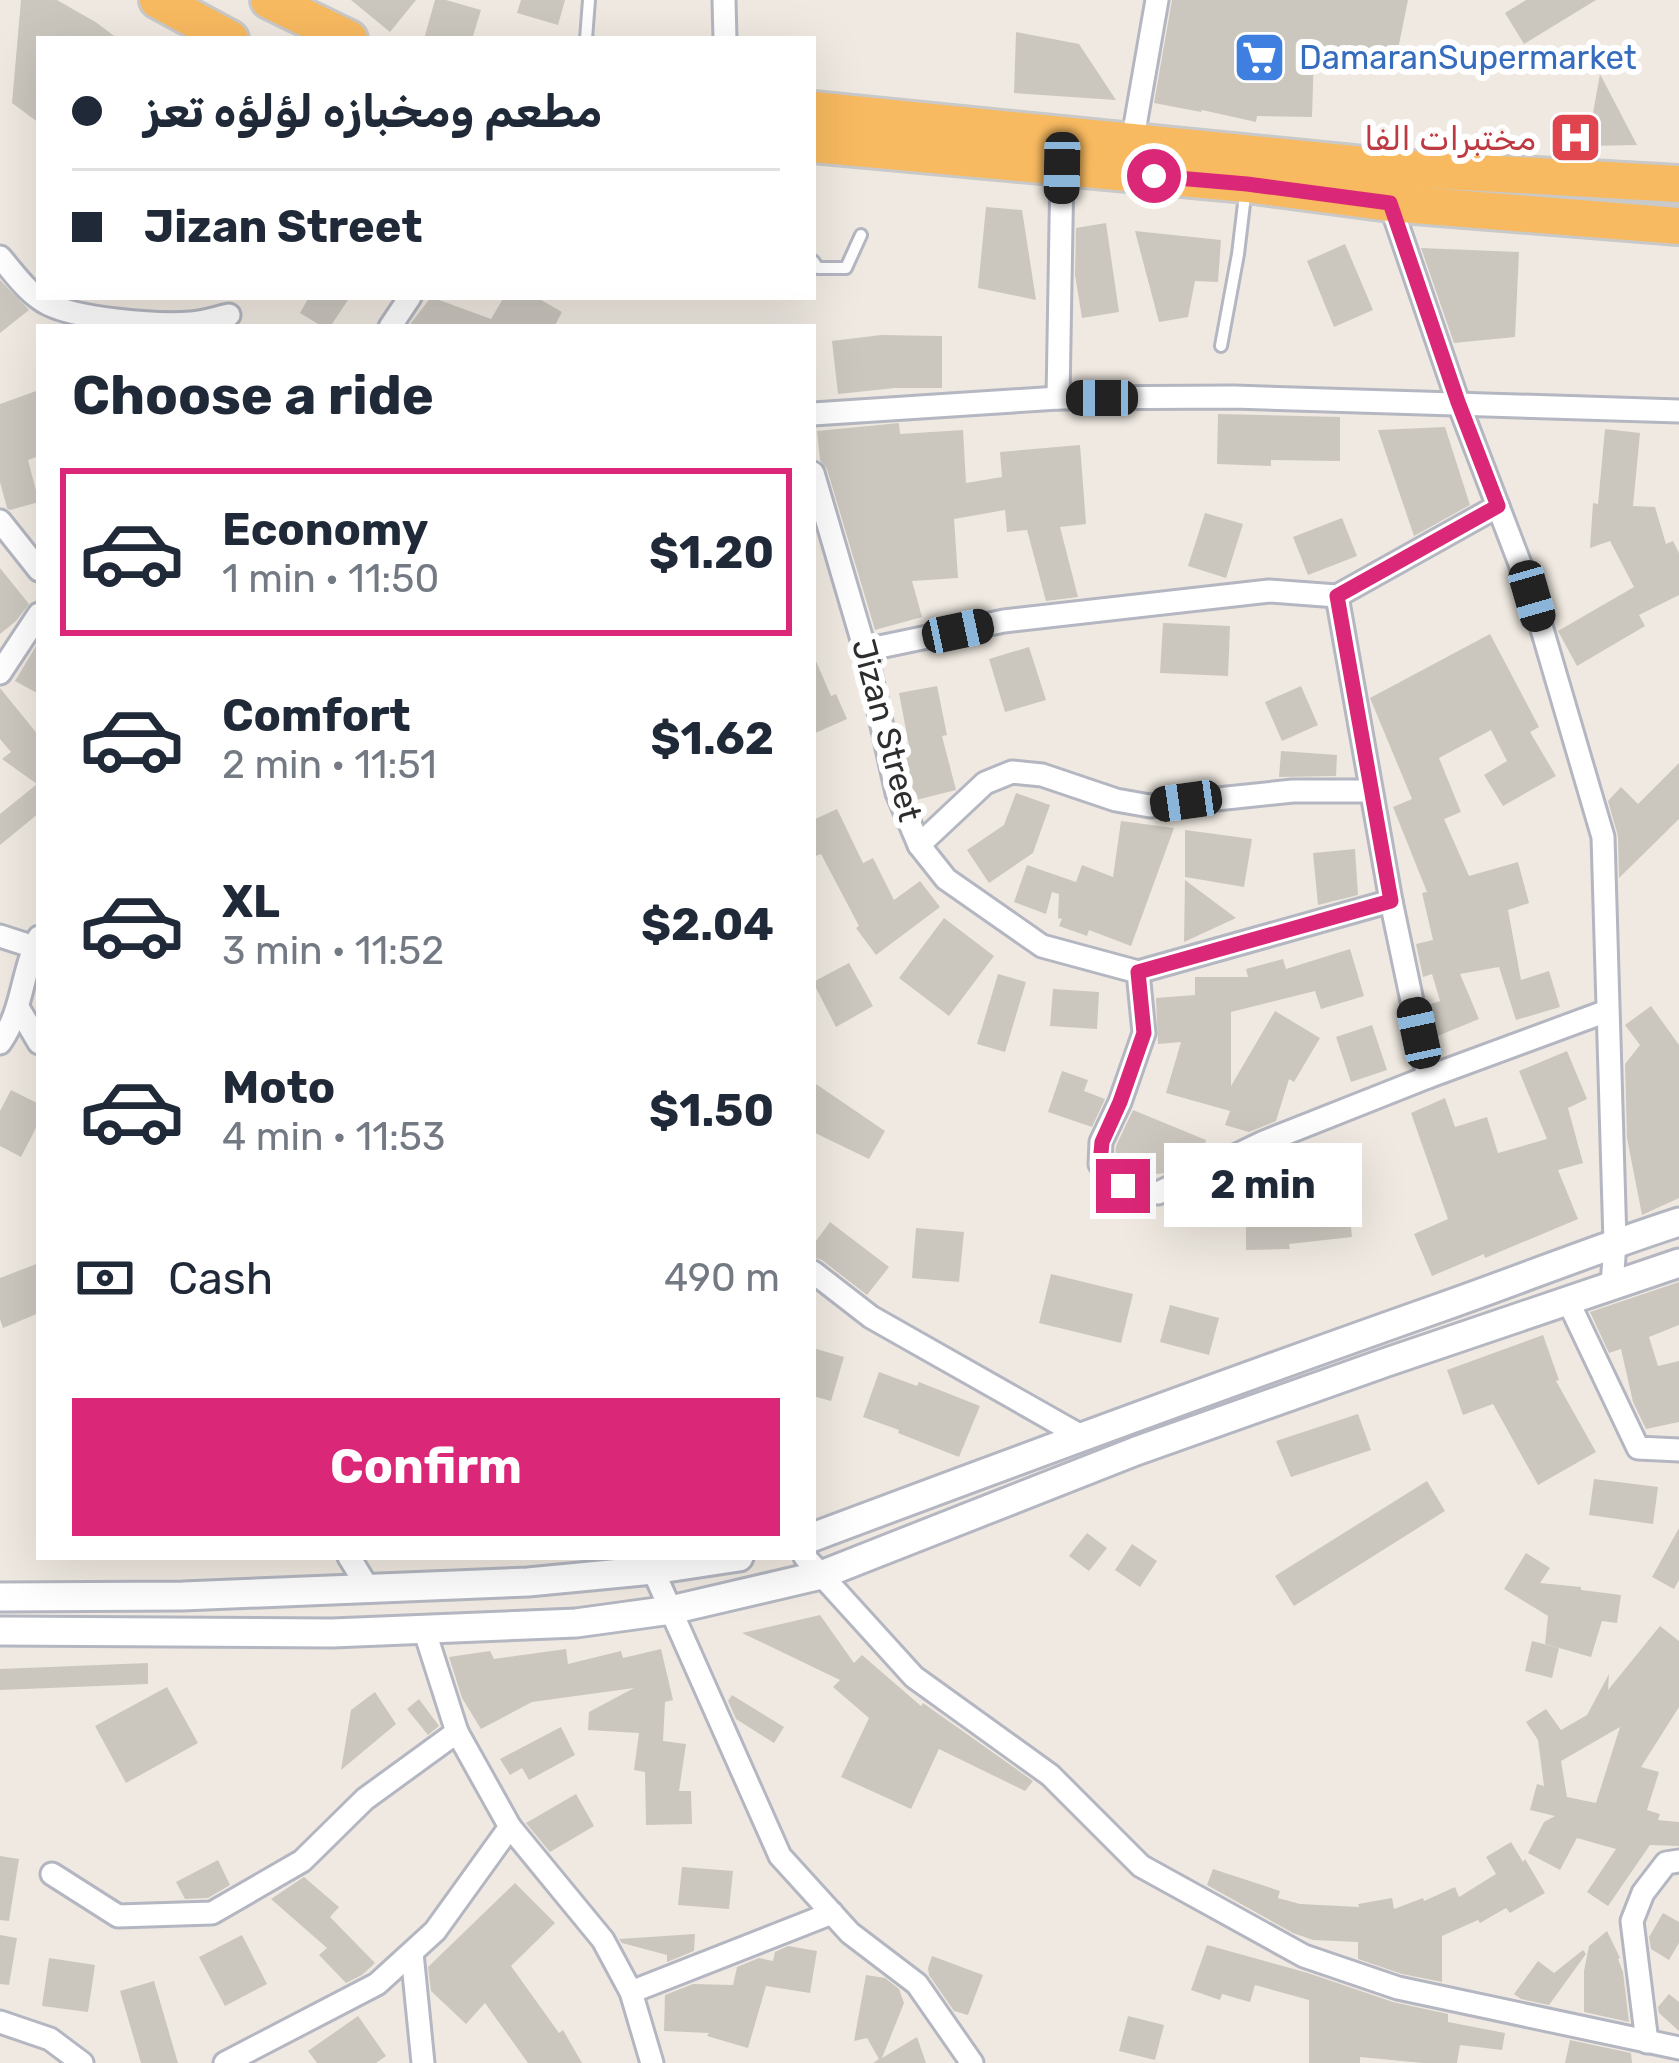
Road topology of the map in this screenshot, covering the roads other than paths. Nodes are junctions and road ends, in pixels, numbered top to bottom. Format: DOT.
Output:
graph roads {
  1 [pos="158,0"];
  2 [pos="269,0"];
  3 [pos="589,0"];
  4 [pos="724,0"];
  5 [pos="1157,0"];
  6 [pos="213,20"];
  7 [pos="343,36"];
  8 [pos="586,36"];
  9 [pos="725,36"];
  10 [pos="816,110"];
  11 [pos="1132,143"];
  12 [pos="816,144"];
  13 [pos="1062,168"];
  14 [pos="1247,184"];
  15 [pos="1679,184"];
  16 [pos="1390,203"];
  17 [pos="1679,226"];
  18 [pos="861,235"];
  19 [pos="0,257"];
  20 [pos="816,265"];
  21 [pos="36,296"];
  22 [pos="42,300"];
  23 [pos="229,313"];
  24 [pos="166,324"];
  25 [pos="166,324"];
  26 [pos="1221,346"];
  27 [pos="1058,398"];
  28 [pos="1458,402"];
  29 [pos="1679,411"];
  30 [pos="816,414"];
  31 [pos="816,483"];
  32 [pos="1498,506"];
  33 [pos="0,521"];
  34 [pos="36,566"];
  35 [pos="1337,596"];
  36 [pos="36,619"];
  37 [pos="865,650"];
  38 [pos="0,673"];
  39 [pos="1371,791"];
  40 [pos="919,844"];
  41 [pos="1391,901"];
  42 [pos="0,936"];
  43 [pos="36,942"];
  44 [pos="36,946"];
  45 [pos="1138,972"];
  46 [pos="19,1009"];
  47 [pos="1607,1011"];
  48 [pos="36,1038"];
  49 [pos="1,1042"];
  50 [pos="0,1065"];
  51 [pos="1428,1076"];
  52 [pos="1679,1222"];
  53 [pos="1615,1242"];
  54 [pos="1679,1263"];
  55 [pos="816,1274"];
  56 [pos="1612,1286"];
  57 [pos="1568,1301"];
  58 [pos="1081,1436"];
  59 [pos="1679,1450"];
  60 [pos="816,1536"];
  61 [pos="351,1560"];
  62 [pos="702,1560"];
  63 [pos="653,1564"];
  64 [pos="813,1566"];
  65 [pos="368,1588"];
  66 [pos="0,1597"];
  67 [pos="671,1610"];
  68 [pos="424,1629"];
  69 [pos="0,1631"];
  70 [pos="458,1732"];
  71 [pos="510,1827"];
  72 [pos="1679,1862"];
  73 [pos="52,1874"];
  74 [pos="832,1913"];
  75 [pos="412,1953"];
  76 [pos="631,1992"];
  77 [pos="0,2022"];
  78 [pos="1647,2042"];
  79 [pos="1679,2048"];
  80 [pos="82,2063"];
  81 [pos="225,2063"];
  82 [pos="423,2063"];
  83 [pos="652,2063"];
  84 [pos="972,2063"];
  1 -- 6 [label="highway"];
  2 -- 7 [label="highway"];
  3 -- 8 [label="lane"];
  4 -- 9 [label="street"];
  5 -- 11 [label="street"];
  10 -- 11 [label="highway"];
  11 -- 15 [label="highway"];
  12 -- 13 [label="highway"];
  13 -- 14 [label="highway"];
  13 -- 27 [label="street"];
  14 -- 16 [label="highway"];
  14 -- 26 [label="lane"];
  16 -- 17 [label="highway"];
  16 -- 28 [label="street"];
  18 -- 20 [label="lane"];
  19 -- 21 [label="street"];
  22 -- 24 [label="street"];
  23 -- 25 [label="street"];
  27 -- 28 [label="street"];
  27 -- 30 [label="street"];
  28 -- 29 [label="street"];
  28 -- 32 [label="street"];
  31 -- 37 [label="street, Jizan Street"];
  32 -- 35 [label="street"];
  32 -- 47 [label="street"];
  33 -- 34 [label="street"];
  35 -- 37 [label="street"];
  35 -- 39 [label="street"];
  36 -- 38 [label="street"];
  37 -- 40 [label="street, Jizan Street"];
  39 -- 40 [label="street"];
  39 -- 41 [label="street"];
  40 -- 45 [label="street, Jizan Street"];
  41 -- 45 [label="street"];
  41 -- 51 [label="street"];
  42 -- 43 [label="street"];
  44 -- 46 [label="street"];
  45 -- 51 [label="street"];
  46 -- 48 [label="street"];
  46 -- 49 [label="street"];
  47 -- 51 [label="street"];
  47 -- 53 [label="street"];
  49 -- 50 [label="street"];
  52 -- 53 [label="street"];
  53 -- 56 [label="street"];
  53 -- 58 [label="street"];
  54 -- 56 [label="street"];
  55 -- 58 [label="street"];
  56 -- 57 [label="street"];
  57 -- 59 [label="street"];
  57 -- 64 [label="street"];
  58 -- 60 [label="street"];
  61 -- 65 [label="street"];
  62 -- 63 [label="street"];
  63 -- 65 [label="street"];
  63 -- 67 [label="street"];
  64 -- 67 [label="street"];
  64 -- 78 [label="street"];
  65 -- 66 [label="street"];
  67 -- 68 [label="street"];
  67 -- 74 [label="street"];
  68 -- 69 [label="street"];
  68 -- 70 [label="street"];
  70 -- 71 [label="street"];
  70 -- 73 [label="street"];
  71 -- 75 [label="street"];
  71 -- 76 [label="street"];
  72 -- 78 [label="street"];
  74 -- 76 [label="street"];
  74 -- 84 [label="street"];
  75 -- 81 [label="street"];
  75 -- 82 [label="street"];
  76 -- 83 [label="street"];
  77 -- 80 [label="street"];
  78 -- 79 [label="street"];
}
